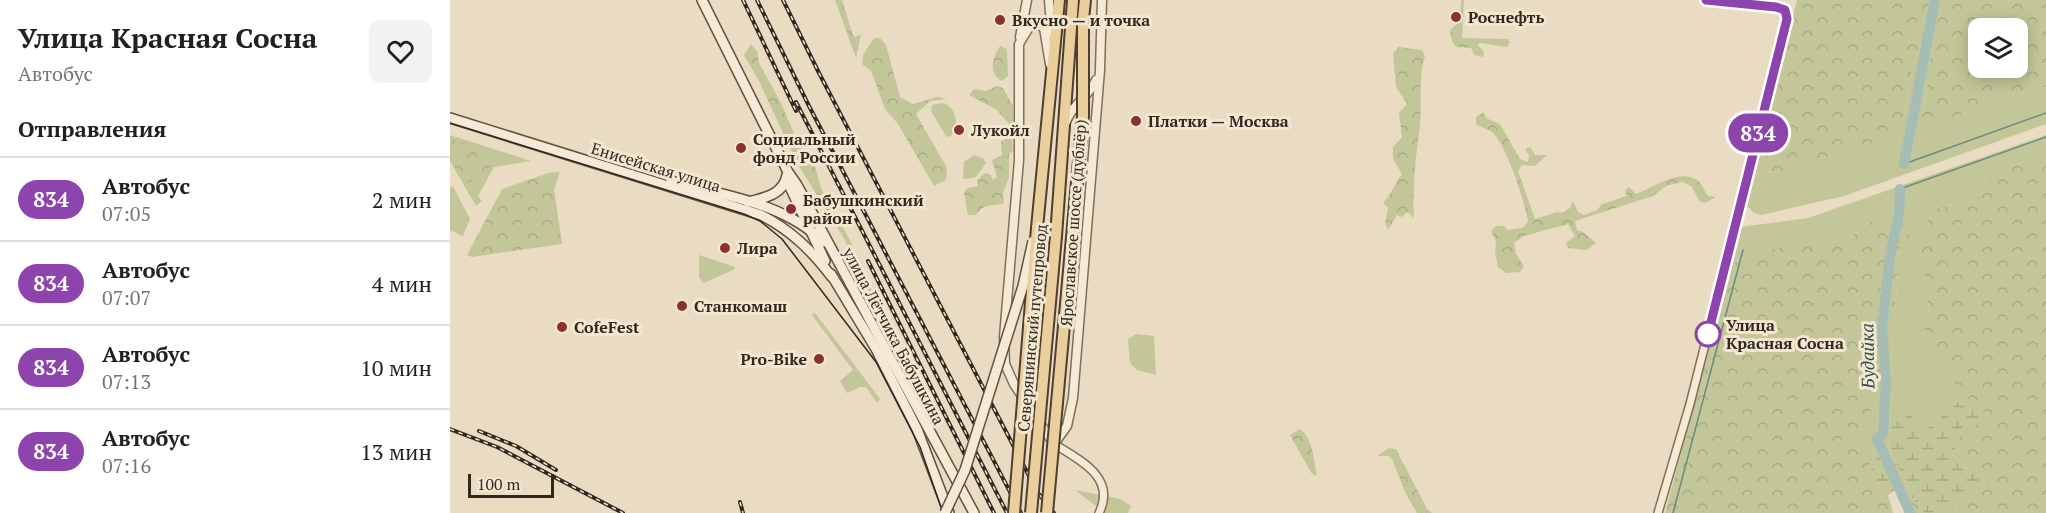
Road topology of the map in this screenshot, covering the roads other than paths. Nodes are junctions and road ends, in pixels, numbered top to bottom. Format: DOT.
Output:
graph roads {
  1 [pos="702,0"];
  2 [pos="1028,0"];
  3 [pos="1049,0"];
  4 [pos="1059,0"];
  5 [pos="1073,0"];
  6 [pos="1085,0"];
  7 [pos="1102,0"];
  8 [pos="1706,0"];
  9 [pos="1019,44"];
  10 [pos="1053,51"];
  11 [pos="1051,70"];
  12 [pos="1100,70"];
  13 [pos="450,113"];
  14 [pos="450,118"];
  15 [pos="1064,128"];
  16 [pos="788,172"];
  17 [pos="748,202"];
  18 [pos="1037,228"];
  19 [pos="809,229"];
  20 [pos="829,248"];
  21 [pos="832,277"];
  22 [pos="1058,446"];
  23 [pos="947,513"];
  24 [pos="974,513"];
  25 [pos="1014,513"];
  26 [pos="1031,513"];
  27 [pos="1047,513"];
  28 [pos="1099,513"];
  29 [pos="1658,513"];
  1 -- 16 [label="main road, улица Лётчика Бабушкина"];
  2 -- 9 [label="street"];
  3 -- 10 [label="street"];
  4 -- 10 [label="main road, Северянинский путепровод"];
  5 -- 15 [label="main road, Северянинский путепровод"];
  6 -- 27 [label="main road, bridge"];
  7 -- 12 [label="street, Ярославское шоссе (дублёр)"];
  8 -- 29 [label="street"];
  9 -- 11 [label="street"];
  9 -- 22 [label="street"];
  10 -- 11 [label="main road, Северянинский путепровод"];
  11 -- 18 [label="main road, Северянинский путепровод"];
  12 -- 15 [label="street"];
  12 -- 22 [label="street, Ярославское шоссе (дублёр)"];
  13 -- 17 [label="main road, Енисейская улица"];
  14 -- 21 [label="main road, Енисейская улица"];
  15 -- 26 [label="main road, Северянинский путепровод, bridge"];
  16 -- 17 [label="main road"];
  16 -- 19 [label="main road, улица Лётчика Бабушкина"];
  16 -- 20 [label="main road, улица Лётчика Бабушкина"];
  17 -- 19 [label="main road, Енисейская улица"];
  18 -- 23 [label="main road, bridge"];
  18 -- 25 [label="main road, Северянинский путепровод, bridge"];
  19 -- 20 [label="main road, Енисейская улица"];
  19 -- 21 [label="main road, улица Лётчика Бабушкина"];
  20 -- 24 [label="main road, улица Лётчика Бабушкина"];
  21 -- 23 [label="main road, улица Лётчика Бабушкина"];
  22 -- 28 [label="street"];
}
